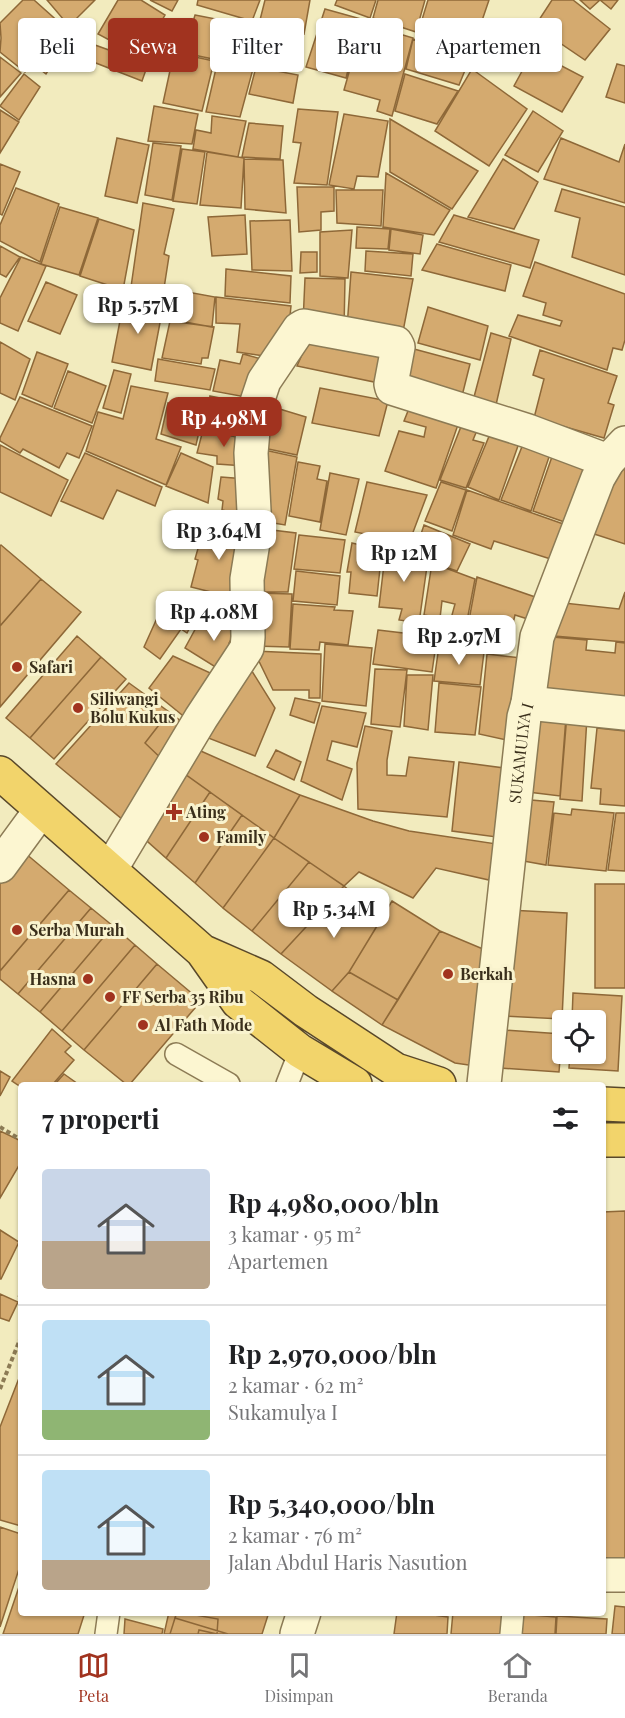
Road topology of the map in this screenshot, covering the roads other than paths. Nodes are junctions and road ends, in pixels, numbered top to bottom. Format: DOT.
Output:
graph roads {
  1 [pos="617,452"];
  2 [pos="528,703"];
  3 [pos="625,713"];
  4 [pos="0,773"];
  5 [pos="41,810"];
  6 [pos="0,866"];
  7 [pos="110,870"];
  8 [pos="202,951"];
  9 [pos="300,1051"];
  10 [pos="176,1054"];
  11 [pos="225,1082"];
  12 [pos="288,1082"];
  13 [pos="352,1082"];
  14 [pos="433,1082"];
  15 [pos="484,1082"];
  16 [pos="606,1104"];
  17 [pos="625,1105"];
  18 [pos="606,1140"];
  19 [pos="625,1140"];
  20 [pos="606,1575"];
  21 [pos="625,1575"];
  22 [pos="108,1616"];
  23 [pos="303,1616"];
  24 [pos="513,1616"];
  25 [pos="106,1634"];
  26 [pos="297,1634"];
  27 [pos="511,1634"];
  1 -- 2 [label="street, SUKAMULYA I"];
  1 -- 7 [label="street"];
  2 -- 3 [label="street"];
  2 -- 15 [label="street, SUKAMULYA I"];
  4 -- 5 [label="highway"];
  5 -- 6 [label="street"];
  5 -- 7 [label="highway"];
  7 -- 8 [label="highway"];
  8 -- 9 [label="highway"];
  8 -- 14 [label="highway"];
  9 -- 12 [label="lane"];
  9 -- 13 [label="highway"];
  10 -- 11 [label="lane"];
  16 -- 17 [label="highway"];
  18 -- 19 [label="highway"];
  20 -- 21 [label="street"];
  22 -- 25 [label="lane"];
  23 -- 26 [label="street"];
  24 -- 27 [label="lane"];
}
